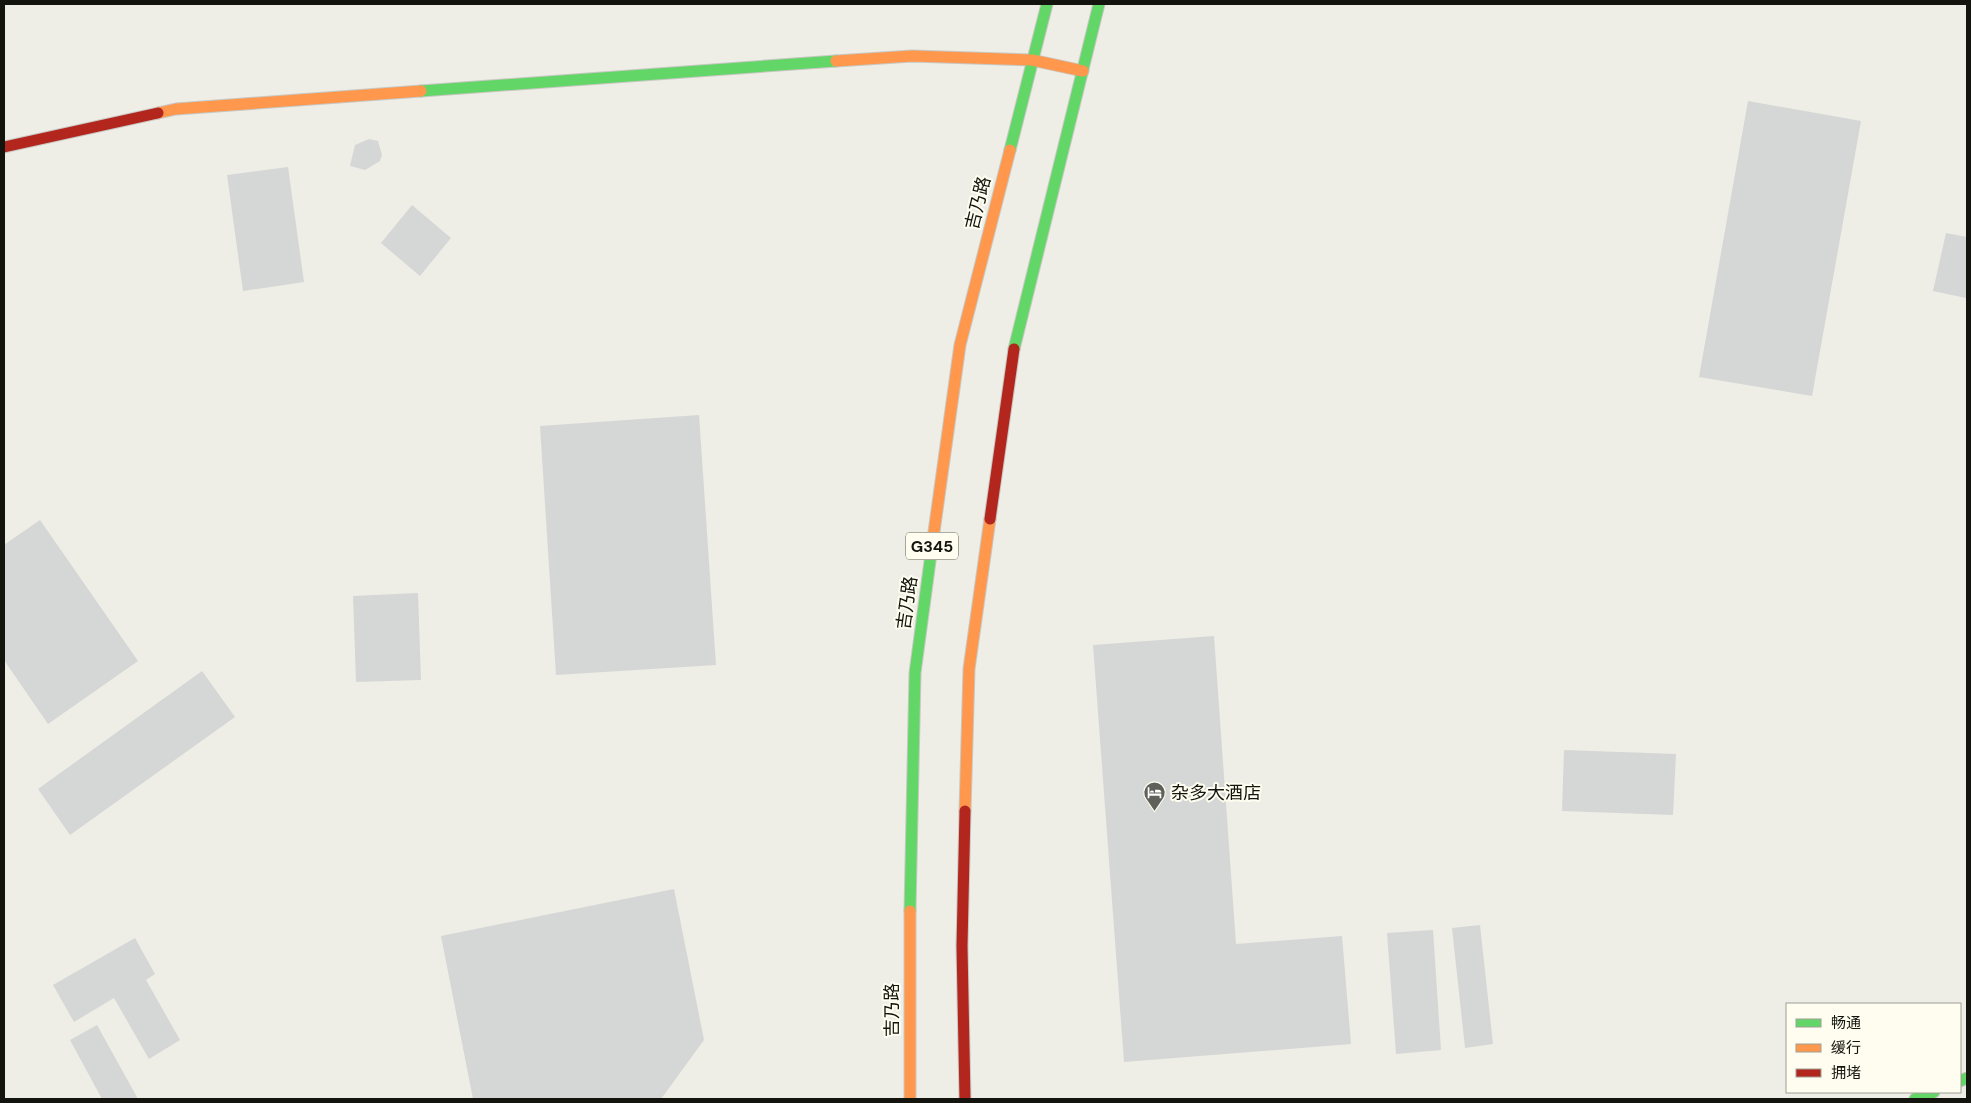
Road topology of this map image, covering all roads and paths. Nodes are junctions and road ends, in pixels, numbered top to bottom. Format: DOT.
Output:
graph roads {
  1 [pos="1047,4"];
  2 [pos="1099,4"];
  3 [pos="1032,60"];
  4 [pos="1083,70"];
  5 [pos="4,147"];
  6 [pos="1931,1093"];
  7 [pos="910,1099"];
  8 [pos="965,1099"];
  9 [pos="1915,1099"];
  1 -- 3 [label="main road, 吉乃路 / G345"];
  2 -- 4 [label="main road, G345"];
  3 -- 4 [label="main road"];
  3 -- 5 [label="main road"];
  3 -- 7 [label="main road, 吉乃路 / G345"];
  4 -- 8 [label="main road, G345"];
  6 -- 9 [label="main road"];
}
